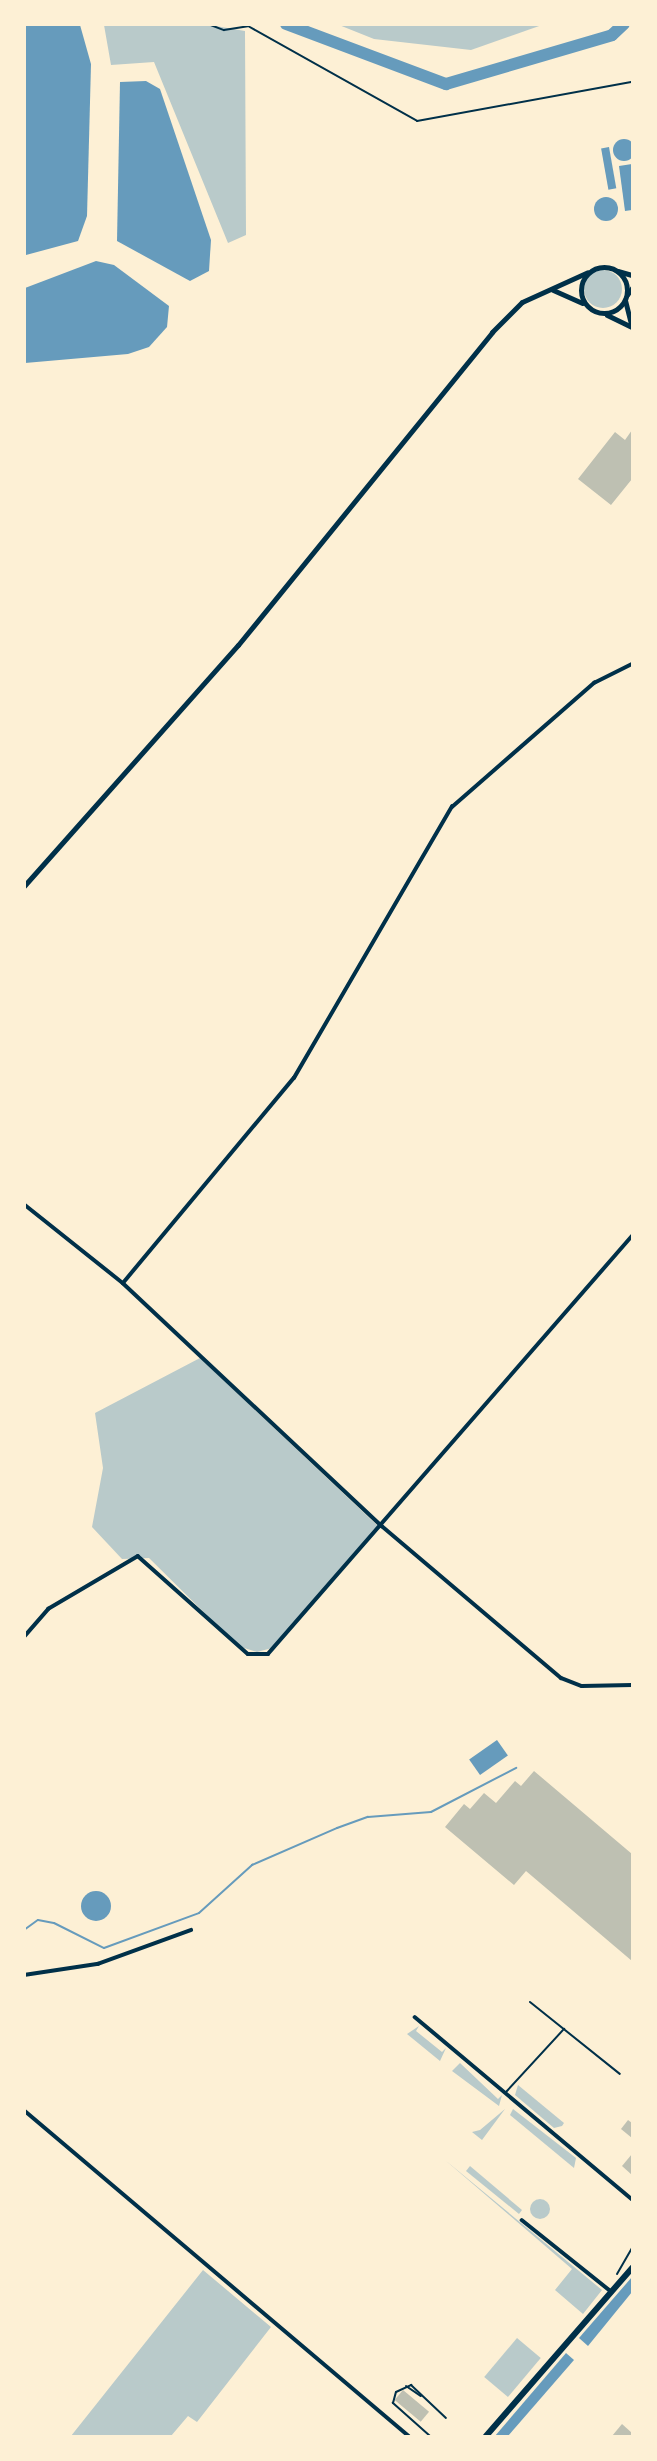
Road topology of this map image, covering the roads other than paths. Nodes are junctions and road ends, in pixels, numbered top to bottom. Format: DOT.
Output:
graph roads {
  1 [pos="618,271"];
  2 [pos="588,272"];
  3 [pos="632,275"];
  4 [pos="632,288"];
  5 [pos="550,290"];
  6 [pos="626,298"];
  7 [pos="586,306"];
  8 [pos="600,313"];
  9 [pos="632,664"];
  10 [pos="25,883"];
  11 [pos="24,1204"];
  12 [pos="632,1236"];
  13 [pos="123,1283"];
  14 [pos="382,1526"];
  15 [pos="24,1637"];
  16 [pos="632,1685"];
  17 [pos="191,1930"];
  18 [pos="24,1975"];
  19 [pos="530,2002"];
  20 [pos="415,2017"];
  21 [pos="564,2029"];
  22 [pos="620,2074"];
  23 [pos="505,2093"];
  24 [pos="24,2110"];
  25 [pos="632,2199"];
  26 [pos="523,2220"];
  27 [pos="632,2268"];
  28 [pos="612,2292"];
  29 [pos="446,2418"];
  30 [pos="430,2436"];
  31 [pos="409,2437"];
  32 [pos="486,2437"];
  1 -- 2 [label="main road"];
  1 -- 3 [label="street"];
  1 -- 6 [label="main road"];
  2 -- 5 [label="main road"];
  2 -- 7 [label="main road"];
  4 -- 6 [label="street"];
  5 -- 7 [label="main road"];
  5 -- 10 [label="main road"];
  6 -- 8 [label="main road"];
  6 -- 8 [label="main road"];
  7 -- 8 [label="main road"];
  9 -- 13 [label="street"];
  11 -- 13 [label="street"];
  12 -- 14 [label="street"];
  13 -- 14 [label="street"];
  14 -- 15 [label="street"];
  14 -- 16 [label="street"];
  17 -- 18 [label="street"];
  19 -- 21 [label="lane"];
  20 -- 23 [label="street"];
  21 -- 22 [label="lane"];
  21 -- 23 [label="lane"];
  23 -- 25 [label="street"];
  24 -- 31 [label="street"];
  26 -- 28 [label="street"];
  27 -- 28 [label="main road"];
  28 -- 32 [label="main road"];
  29 -- 30 [label="lane"];
}
